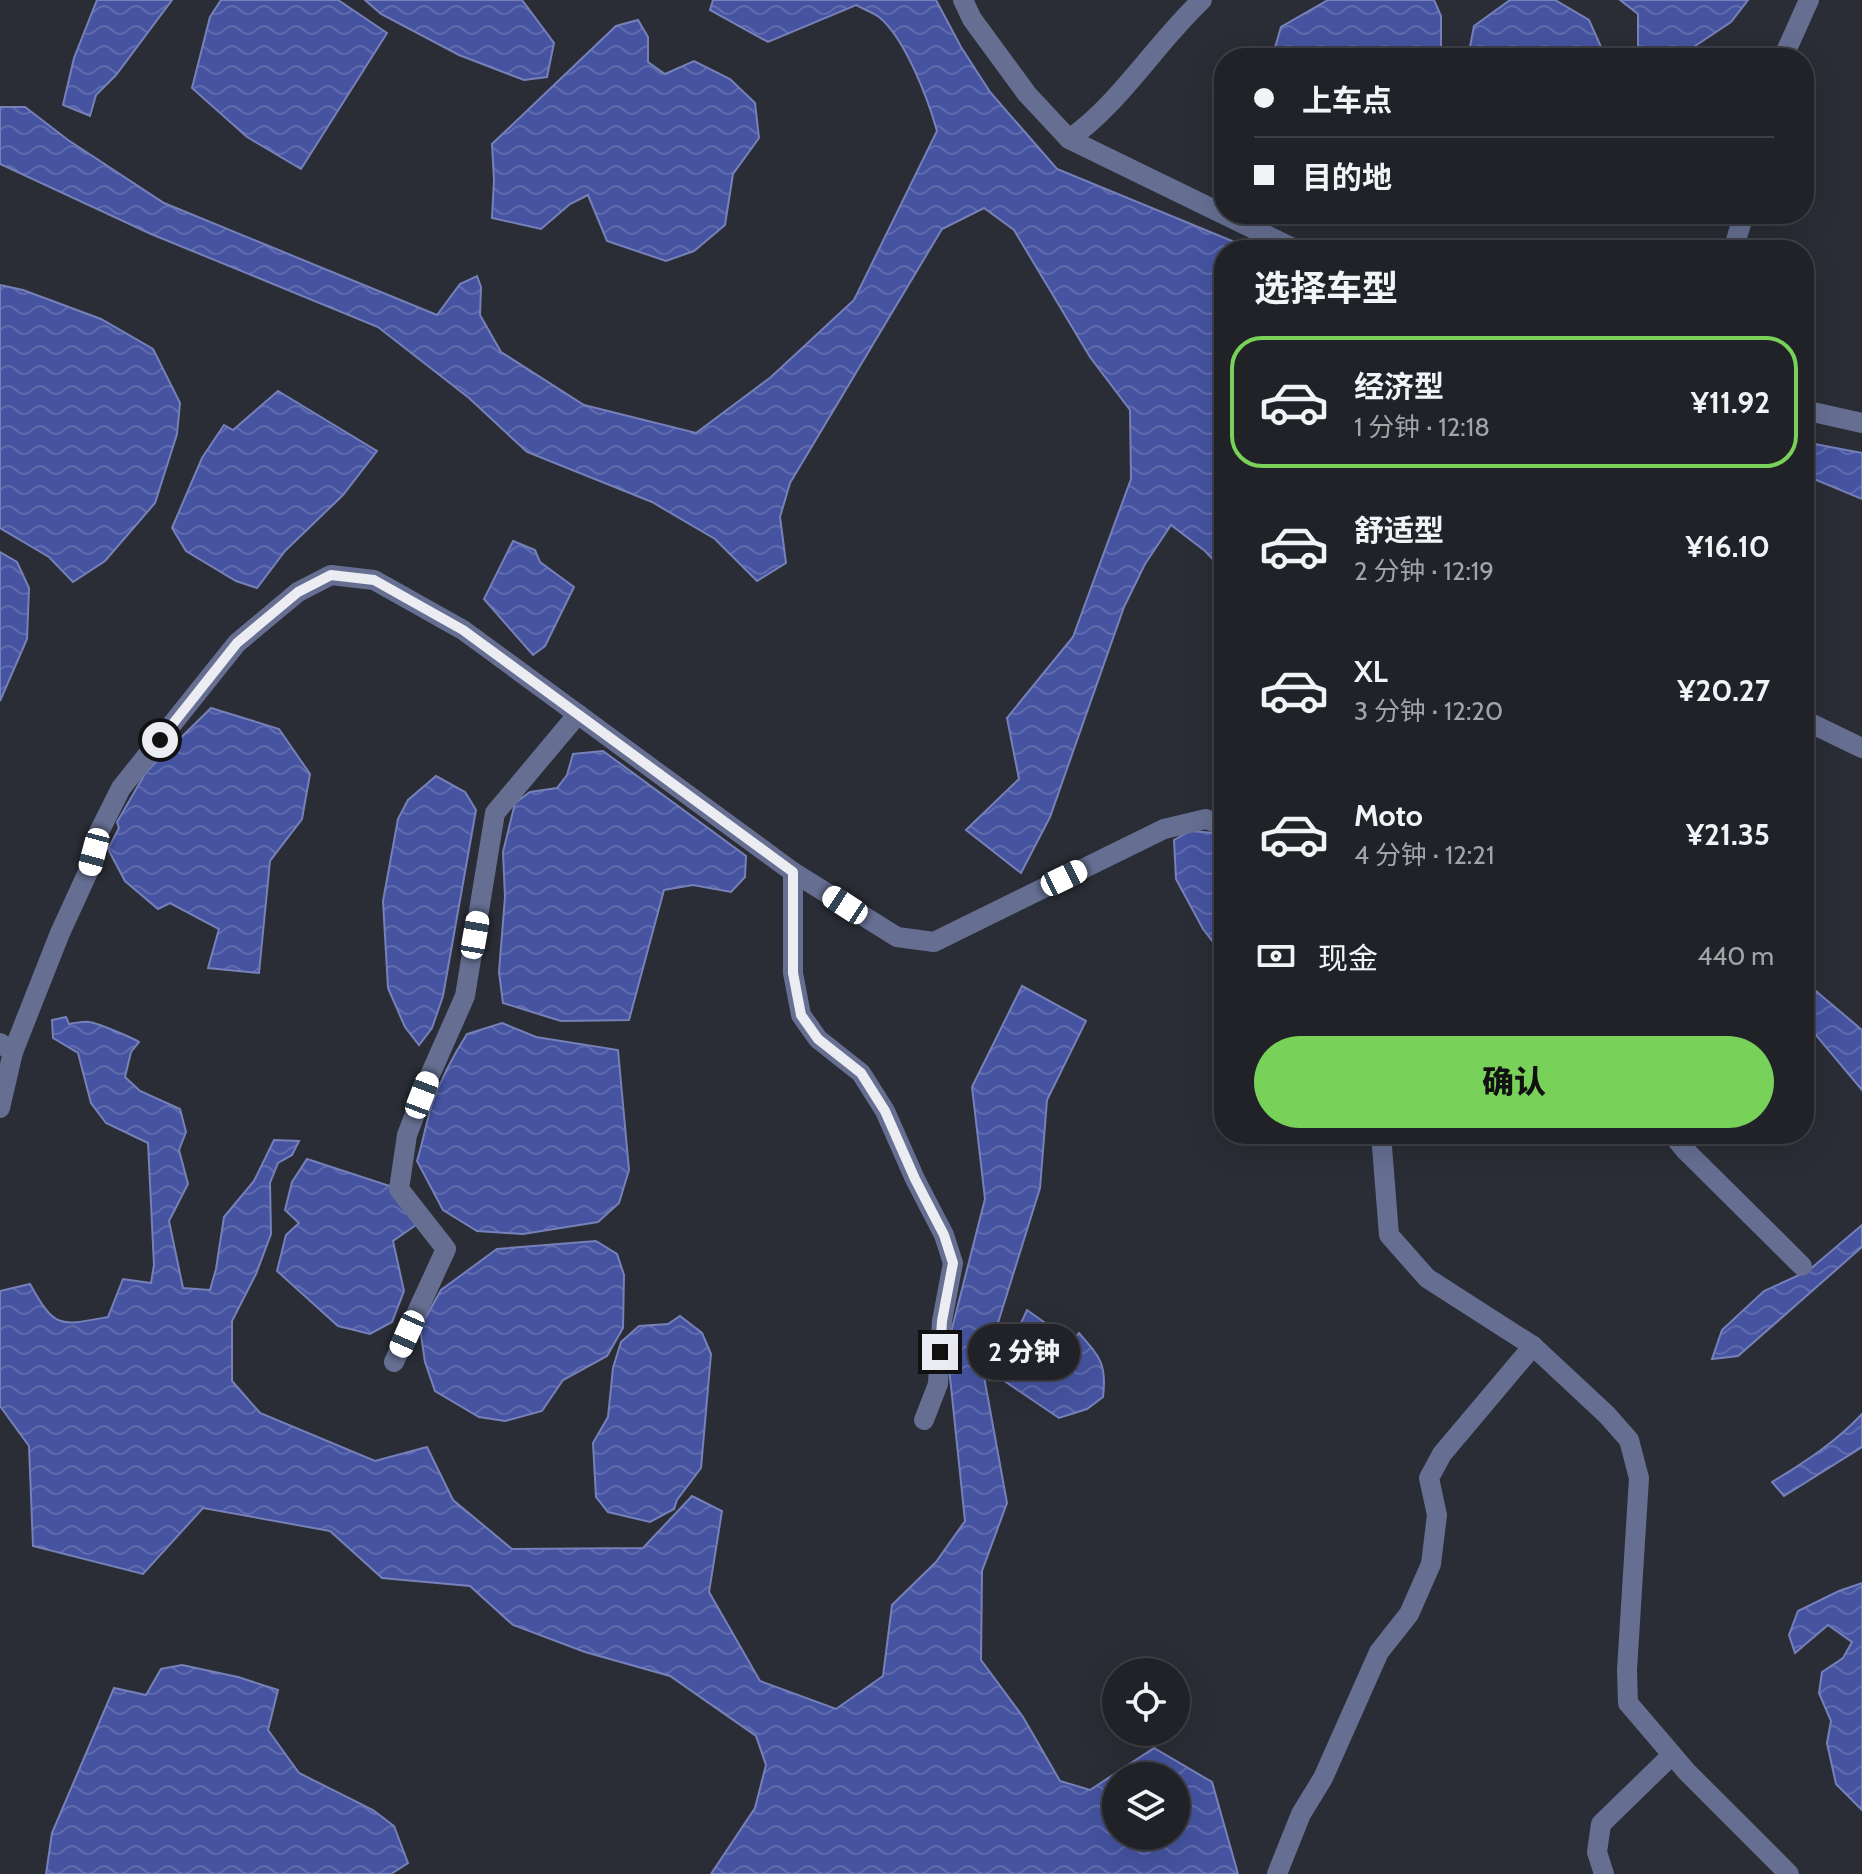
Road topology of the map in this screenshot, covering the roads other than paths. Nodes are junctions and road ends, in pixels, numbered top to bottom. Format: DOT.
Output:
graph roads {
  1 [pos="963,0"];
  2 [pos="1202,0"];
  3 [pos="1809,0"];
  4 [pos="1787,48"];
  5 [pos="1069,139"];
  6 [pos="1214,210"];
  7 [pos="1244,224"];
  8 [pos="1276,240"];
  9 [pos="1814,412"];
  10 [pos="1862,423"];
  11 [pos="578,714"];
  12 [pos="1814,725"];
  13 [pos="1862,748"];
  14 [pos="1214,822"];
  15 [pos="793,872"];
  16 [pos="7,1048"];
  17 [pos="0,1108"];
  18 [pos="1382,1144"];
  19 [pos="1680,1144"];
  20 [pos="1802,1266"];
  21 [pos="1533,1346"];
  22 [pos="394,1362"];
  23 [pos="924,1420"];
  24 [pos="1672,1755"];
  25 [pos="1277,1874"];
  26 [pos="1604,1874"];
  27 [pos="1789,1874"];
  1 -- 5 [label="street"];
  2 -- 5 [label="street"];
  3 -- 4 [label="street"];
  5 -- 6 [label="street"];
  7 -- 8 [label="street"];
  9 -- 10 [label="street"];
  11 -- 15 [label="street"];
  11 -- 16 [label="street"];
  11 -- 22 [label="street"];
  12 -- 13 [label="street"];
  14 -- 15 [label="street"];
  15 -- 23 [label="street"];
  16 -- 17 [label="street"];
  18 -- 21 [label="street"];
  19 -- 20 [label="street"];
  21 -- 24 [label="street"];
  21 -- 25 [label="street"];
  24 -- 26 [label="street"];
  24 -- 27 [label="street"];
}
